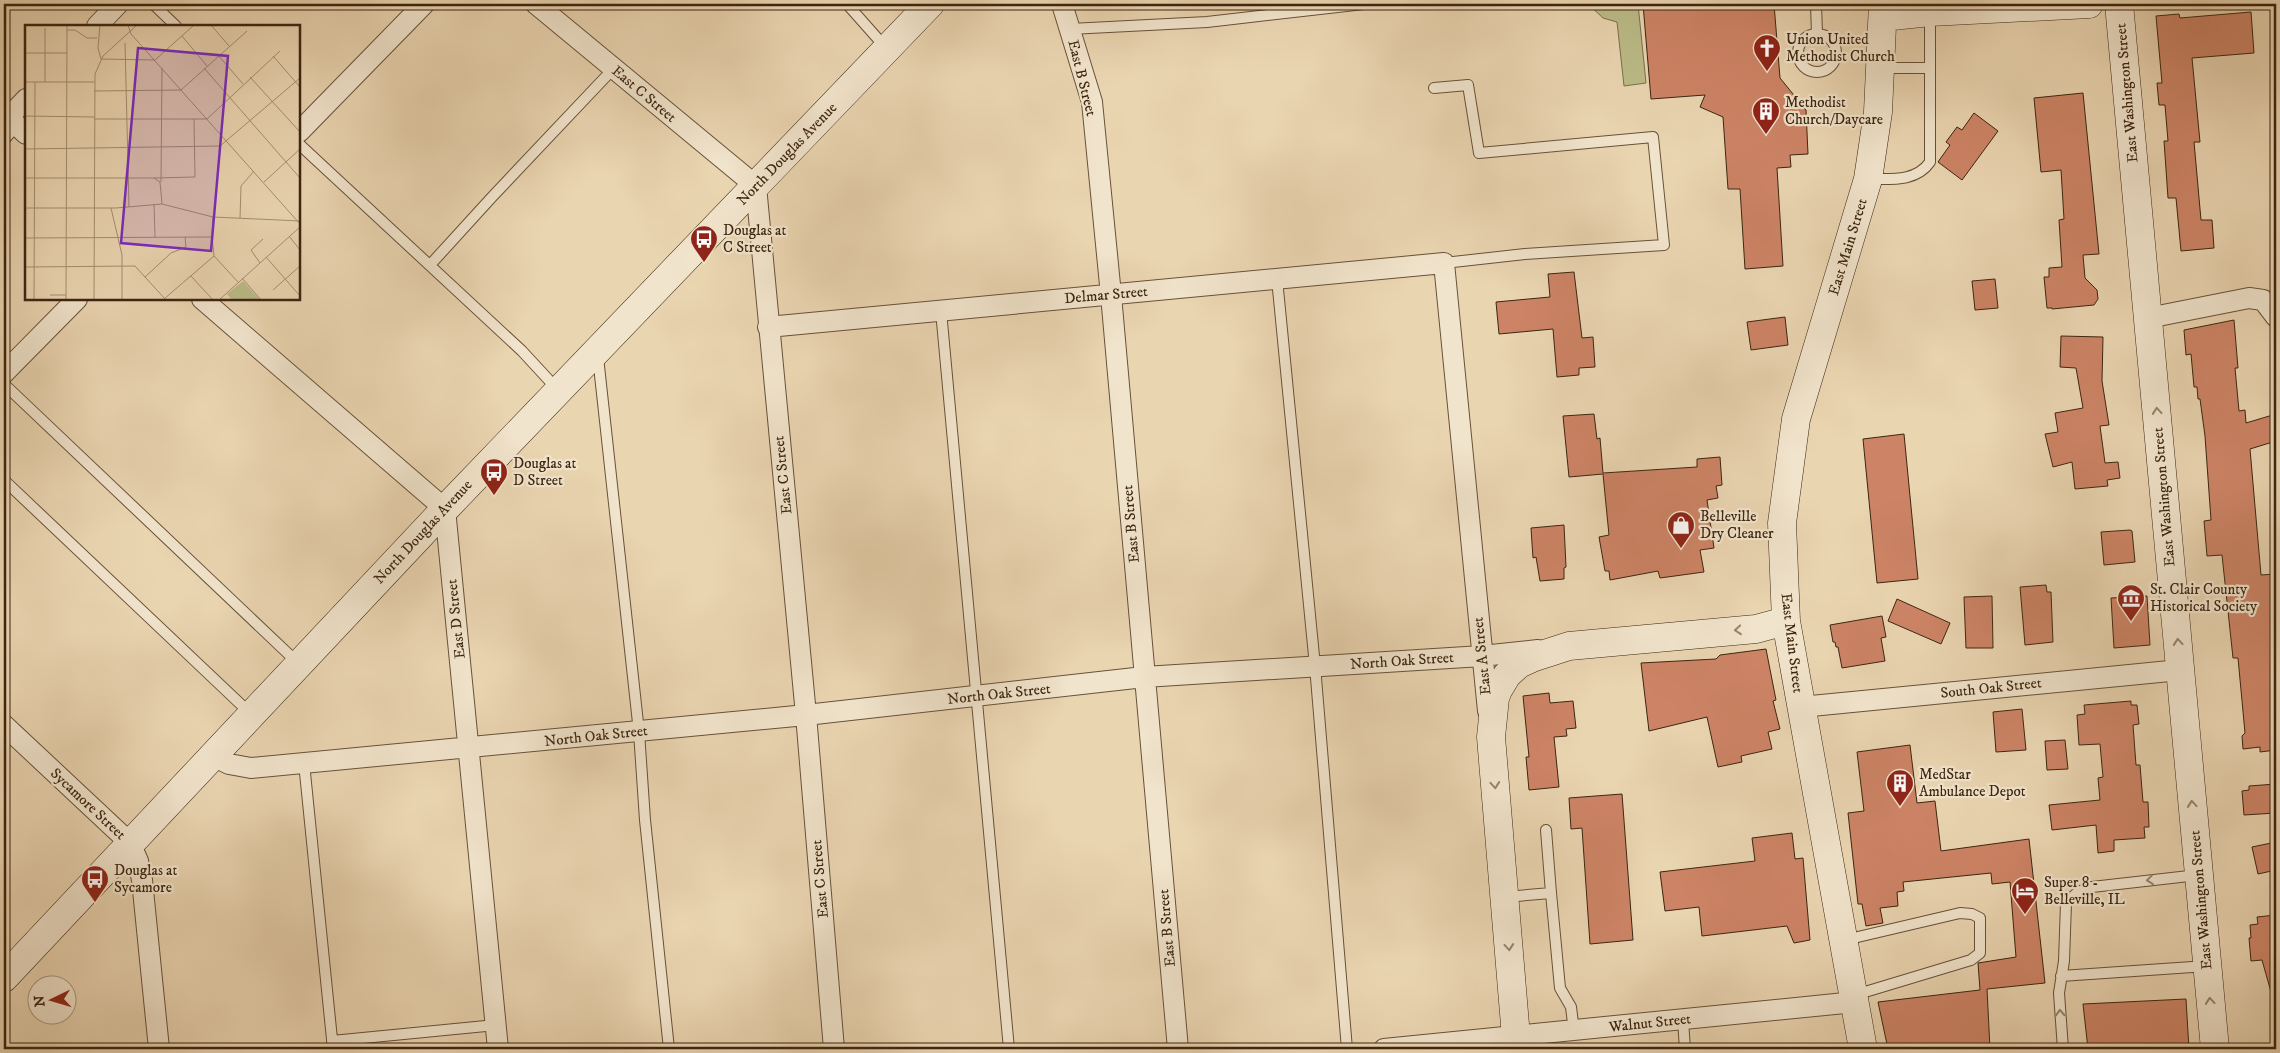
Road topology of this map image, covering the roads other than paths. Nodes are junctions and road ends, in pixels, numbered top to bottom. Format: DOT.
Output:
graph roads {
  1 [pos="118,4"];
  2 [pos="153,4"];
  3 [pos="424,4"];
  4 [pos="536,4"];
  5 [pos="847,4"];
  6 [pos="930,4"];
  7 [pos="1062,4"];
  8 [pos="1364,4"];
  9 [pos="1816,4"];
  10 [pos="2089,4"];
  11 [pos="2119,4"];
  12 [pos="1883,10"];
  13 [pos="1930,12"];
  14 [pos="97,25"];
  15 [pos="175,25"];
  16 [pos="1070,29"];
  17 [pos="1817,34"];
  18 [pos="887,48"];
  19 [pos="614,68"];
  20 [pos="1880,68"];
  21 [pos="1930,68"];
  22 [pos="1434,88"];
  23 [pos="25,101"];
  24 [pos="12,126"];
  25 [pos="300,131"];
  26 [pos="300,145"];
  27 [pos="1868,179"];
  28 [pos="756,186"];
  29 [pos="1444,264"];
  30 [pos="430,265"];
  31 [pos="1277,279"];
  32 [pos="1111,294"];
  33 [pos="76,300"];
  34 [pos="203,300"];
  35 [pos="941,311"];
  36 [pos="2276,317"];
  37 [pos="2148,318"];
  38 [pos="768,327"];
  39 [pos="597,351"];
  40 [pos="4,373"];
  41 [pos="4,384"];
  42 [pos="559,391"];
  43 [pos="4,480"];
  44 [pos="445,509"];
  45 [pos="1786,621"];
  46 [pos="1569,646"];
  47 [pos="1482,656"];
  48 [pos="299,664"];
  49 [pos="1314,666"];
  50 [pos="2180,670"];
  51 [pos="1144,677"];
  52 [pos="976,696"];
  53 [pos="1801,707"];
  54 [pos="252,715"];
  55 [pos="806,715"];
  56 [pos="4,725"];
  57 [pos="639,732"];
  58 [pos="1491,737"];
  59 [pos="469,748"];
  60 [pos="213,756"];
  61 [pos="304,763"];
  62 [pos="1546,830"];
  63 [pos="130,844"];
  64 [pos="2199,875"];
  65 [pos="1551,893"];
  66 [pos="1504,897"];
  67 [pos="1844,940"];
  68 [pos="2207,966"];
  69 [pos="2061,976"];
  70 [pos="4,978"];
  71 [pos="1855,998"];
  72 [pos="1682,1020"];
  73 [pos="496,1025"];
  74 [pos="1574,1031"];
  75 [pos="1517,1043"];
  76 [pos="333,1045"];
  77 [pos="159,1049"];
  78 [pos="498,1049"];
  79 [pos="669,1049"];
  80 [pos="834,1049"];
  81 [pos="1009,1049"];
  82 [pos="1178,1049"];
  83 [pos="1347,1049"];
  84 [pos="1384,1049"];
  85 [pos="1685,1049"];
  86 [pos="1863,1049"];
  87 [pos="2062,1049"];
  88 [pos="2215,1049"];
  1 -- 14 [label="street"];
  2 -- 15 [label="lane"];
  3 -- 25 [label="street"];
  4 -- 19 [label="street, East C Street"];
  5 -- 18 [label="lane"];
  6 -- 18 [label="main road, North Douglas Avenue"];
  7 -- 16 [label="street, East B Street"];
  8 -- 16 [label="lane"];
  9 -- 17 [label="lane"];
  10 -- 13 [label="main road"];
  11 -- 37 [label="main road, East Washington Street"];
  12 -- 13 [label="main road"];
  12 -- 20 [label="main road, East Main Street"];
  13 -- 21 [label="lane"];
  16 -- 32 [label="street, East B Street"];
  18 -- 28 [label="main road, North Douglas Avenue"];
  19 -- 28 [label="street, East C Street"];
  19 -- 30 [label="lane"];
  20 -- 21 [label="lane"];
  20 -- 27 [label="main road, East Main Street"];
  21 -- 27 [label="lane"];
  22 -- 29 [label="lane"];
  23 -- 24 [label="street"];
  26 -- 30 [label="lane"];
  27 -- 45 [label="main road, East Main Street"];
  28 -- 38 [label="street, East C Street"];
  28 -- 39 [label="main road, North Douglas Avenue"];
  29 -- 31 [label="street, Delmar Street"];
  29 -- 47 [label="street, East A Street"];
  30 -- 42 [label="lane"];
  31 -- 32 [label="street, Delmar Street"];
  31 -- 49 [label="lane"];
  32 -- 35 [label="street, Delmar Street"];
  32 -- 51 [label="street, East B Street"];
  33 -- 40 [label="street"];
  34 -- 44 [label="street"];
  35 -- 38 [label="street, Delmar Street"];
  35 -- 52 [label="lane"];
  36 -- 37 [label="street"];
  50 -- 37 [label="main road, East Washington Street, one-way"];
  38 -- 55 [label="street, East C Street"];
  39 -- 42 [label="main road, North Douglas Avenue"];
  39 -- 57 [label="lane"];
  41 -- 48 [label="lane"];
  42 -- 44 [label="main road, North Douglas Avenue"];
  43 -- 54 [label="lane"];
  44 -- 48 [label="main road, North Douglas Avenue"];
  44 -- 59 [label="street, East D Street"];
  45 -- 46 [label="main road, North Oak Street, one-way"];
  45 -- 53 [label="main road, East Main Street"];
  46 -- 47 [label="street, North Oak Street"];
  46 -- 58 [label="main road"];
  47 -- 49 [label="street, North Oak Street"];
  47 -- 58 [label="street, East A Street"];
  48 -- 54 [label="main road, North Douglas Avenue"];
  49 -- 51 [label="street, North Oak Street"];
  49 -- 83 [label="lane"];
  50 -- 53 [label="street, South Oak Street"];
  64 -- 50 [label="main road, East Washington Street, one-way"];
  51 -- 52 [label="street, North Oak Street"];
  51 -- 82 [label="street, East B Street"];
  52 -- 55 [label="street, North Oak Street"];
  52 -- 81 [label="lane"];
  53 -- 67 [label="main road, East Main Street"];
  54 -- 60 [label="main road, North Douglas Avenue"];
  55 -- 57 [label="street, North Oak Street"];
  55 -- 80 [label="street, East C Street"];
  56 -- 63 [label="street, Sycamore Street"];
  57 -- 59 [label="street, North Oak Street"];
  57 -- 79 [label="lane"];
  58 -- 66 [label="main road, East A Street, one-way"];
  59 -- 61 [label="street, North Oak Street"];
  59 -- 73 [label="street, East D Street"];
  60 -- 61 [label="street, North Oak Street"];
  60 -- 63 [label="main road, North Douglas Avenue"];
  61 -- 76 [label="lane"];
  62 -- 65 [label="lane"];
  63 -- 70 [label="main road, North Douglas Avenue"];
  63 -- 77 [label="street, Sycamore Street"];
  64 -- 68 [label="main road, East Washington Street"];
  64 -- 69 [label="lane, one-way"];
  65 -- 66 [label="lane"];
  65 -- 74 [label="lane"];
  66 -- 75 [label="main road, East A Street, one-way"];
  67 -- 71 [label="main road, East Main Street"];
  67 -- 71 [label="lane"];
  68 -- 69 [label="lane"];
  88 -- 68 [label="main road, East Washington Street, one-way"];
  87 -- 69 [label="lane, one-way"];
  71 -- 72 [label="street, Walnut Street"];
  71 -- 86 [label="main road, East Main Street"];
  72 -- 74 [label="street, Walnut Street"];
  72 -- 85 [label="lane"];
  73 -- 76 [label="lane"];
  73 -- 78 [label="street, East D Street"];
  74 -- 75 [label="street, Walnut Street"];
  75 -- 84 [label="street, Walnut Street"];
}
